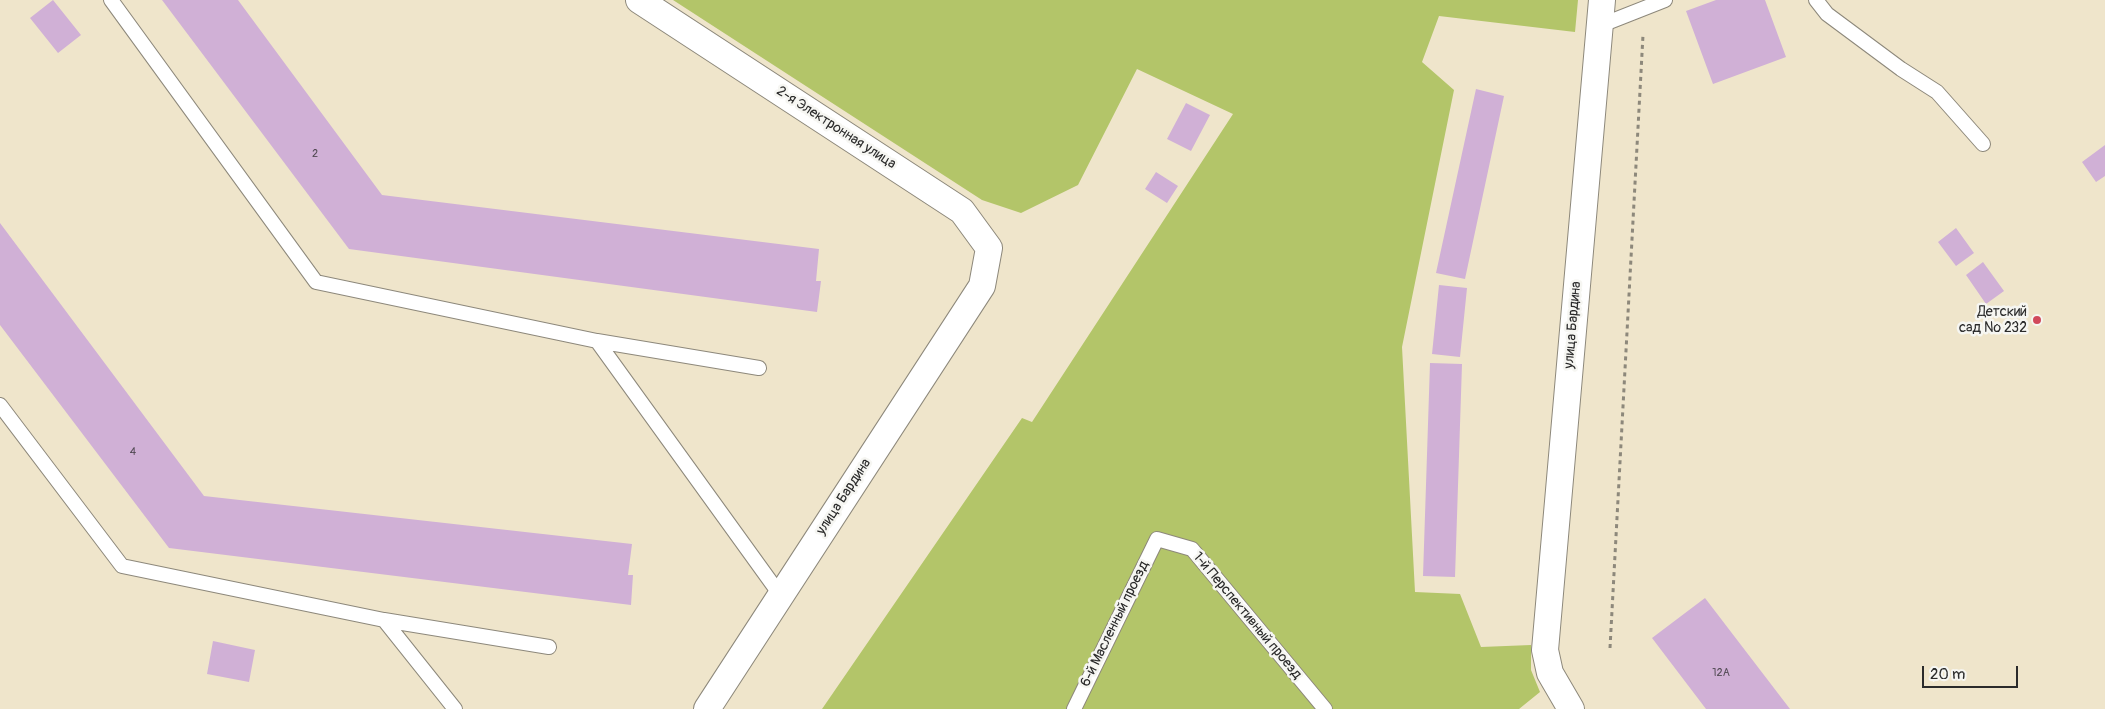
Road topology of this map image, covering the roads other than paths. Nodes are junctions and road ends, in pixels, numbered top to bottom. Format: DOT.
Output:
graph roads {
  1 [pos="111,0"];
  2 [pos="639,0"];
  3 [pos="1602,0"];
  4 [pos="1665,0"];
  5 [pos="1816,0"];
  6 [pos="1599,26"];
  7 [pos="1984,144"];
  8 [pos="982,286"];
  9 [pos="597,341"];
  10 [pos="759,368"];
  11 [pos="0,405"];
  12 [pos="1157,539"];
  13 [pos="781,596"];
  14 [pos="384,620"];
  15 [pos="549,647"];
  16 [pos="455,709"];
  17 [pos="707,709"];
  18 [pos="1074,709"];
  19 [pos="1325,709"];
  20 [pos="1571,709"];
  1 -- 9 [label="lane"];
  2 -- 8 [label="street, 2-я Электронная улица"];
  3 -- 6 [label="street, улица Бардина"];
  4 -- 6 [label="lane"];
  5 -- 7 [label="lane"];
  6 -- 20 [label="street, улица Бардина"];
  8 -- 13 [label="street, улица Бардина"];
  9 -- 10 [label="lane"];
  9 -- 13 [label="lane"];
  11 -- 14 [label="lane"];
  12 -- 18 [label="lane, 6-й Масленный проезд"];
  12 -- 19 [label="lane, 1-й Перспективный проезд"];
  13 -- 17 [label="street, улица Бардина"];
  14 -- 15 [label="lane"];
  14 -- 16 [label="lane"];
}
